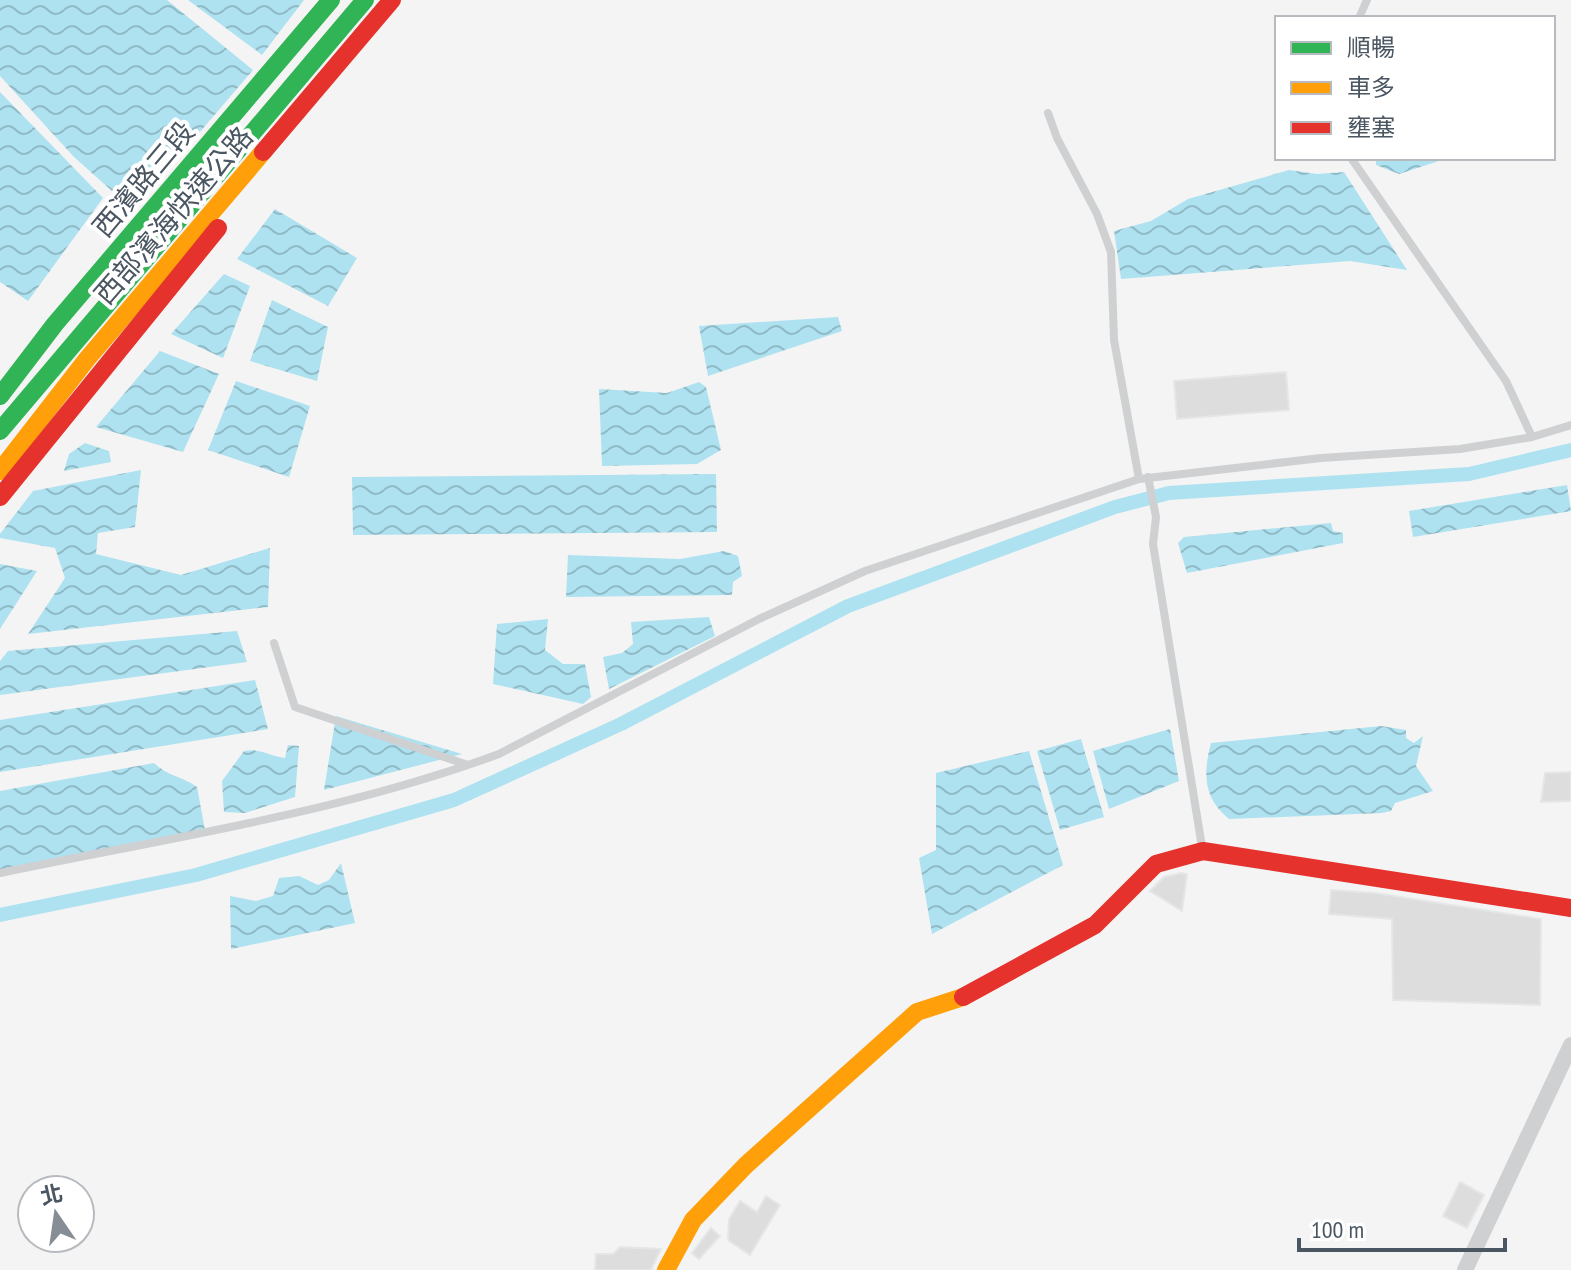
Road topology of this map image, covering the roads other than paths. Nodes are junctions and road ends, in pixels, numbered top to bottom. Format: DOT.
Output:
graph roads {
  1 [pos="331,0"];
  2 [pos="365,0"];
  3 [pos="392,0"];
  4 [pos="408,0"];
  5 [pos="1048,113"];
  6 [pos="1352,160"];
  7 [pos="0,396"];
  8 [pos="1571,425"];
  9 [pos="0,431"];
  10 [pos="1532,437"];
  11 [pos="0,471"];
  12 [pos="1143,478"];
  13 [pos="0,497"];
  14 [pos="274,643"];
  15 [pos="469,765"];
  16 [pos="1203,851"];
  17 [pos="0,873"];
  18 [pos="1571,908"];
  19 [pos="1571,1045"];
  20 [pos="666,1270"];
  21 [pos="1465,1270"];
  1 -- 7 [label="main road, 西濱路三段"];
  2 -- 9 [label="main road, 西部濱海快速公路"];
  3 -- 11 [label="main road, 西部濱海快速公路"];
  4 -- 13 [label="main road"];
  5 -- 12 [label="lane"];
  6 -- 10 [label="lane"];
  8 -- 10 [label="lane"];
  10 -- 12 [label="lane"];
  12 -- 15 [label="lane"];
  12 -- 16 [label="lane"];
  14 -- 15 [label="lane"];
  15 -- 17 [label="lane"];
  16 -- 18 [label="main road"];
  16 -- 20 [label="main road"];
  19 -- 21 [label="street"];
}
